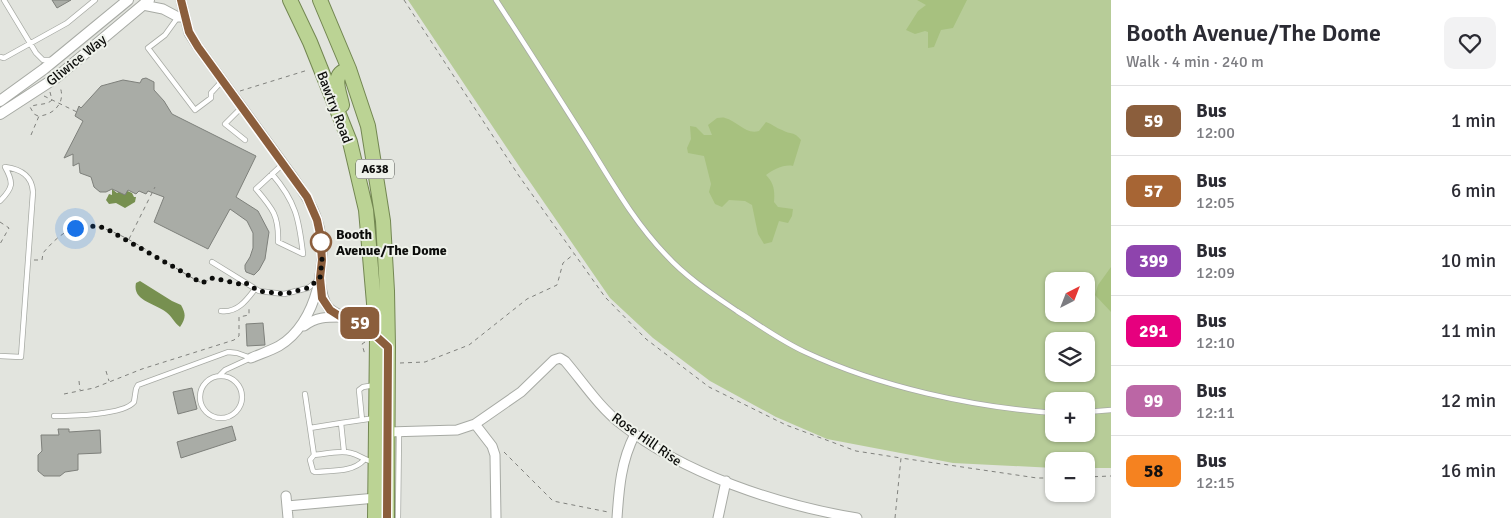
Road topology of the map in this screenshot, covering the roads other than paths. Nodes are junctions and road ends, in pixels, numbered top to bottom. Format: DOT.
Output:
graph roads {
  1 [pos="4,0"];
  2 [pos="95,0"];
  3 [pos="181,0"];
  4 [pos="290,0"];
  5 [pos="320,0"];
  6 [pos="496,0"];
  7 [pos="126,1"];
  8 [pos="146,3"];
  9 [pos="181,17"];
  10 [pos="29,43"];
  11 [pos="0,57"];
  12 [pos="56,59"];
  13 [pos="349,69"];
  14 [pos="222,80"];
  15 [pos="0,101"];
  16 [pos="242,107"];
  17 [pos="0,114"];
  18 [pos="245,140"];
  19 [pos="350,142"];
  20 [pos="283,164"];
  21 [pos="2,166"];
  22 [pos="272,174"];
  23 [pos="0,201"];
  24 [pos="212,262"];
  25 [pos="320,278"];
  26 [pos="255,289"];
  27 [pos="221,311"];
  28 [pos="341,317"];
  29 [pos="294,333"];
  30 [pos="377,338"];
  31 [pos="388,347"];
  32 [pos="0,356"];
  33 [pos="251,358"];
  34 [pos="219,376"];
  35 [pos="376,385"];
  36 [pos="305,394"];
  37 [pos="1111,410"];
  38 [pos="1095,411"];
  39 [pos="1045,412"];
  40 [pos="54,416"];
  41 [pos="376,417"];
  42 [pos="362,420"];
  43 [pos="341,423"];
  44 [pos="475,424"];
  45 [pos="310,428"];
  46 [pos="393,432"];
  47 [pos="635,434"];
  48 [pos="344,452"];
  49 [pos="314,455"];
  50 [pos="370,461"];
  51 [pos="726,481"];
  52 [pos="286,496"];
  53 [pos="376,498"];
  54 [pos="287,506"];
  55 [pos="617,516"];
  56 [pos="835,516"];
  57 [pos="288,518"];
  58 [pos="375,518"];
  59 [pos="387,518"];
  60 [pos="398,518"];
  61 [pos="496,518"];
  62 [pos="718,518"];
  63 [pos="857,518"];
  1 -- 10 [label="lane"];
  2 -- 10 [label="lane"];
  3 -- 9 [label="street"];
  4 -- 19 [label="highway, Bawtry Road / A638"];
  5 -- 13 [label="highway, Bawtry Road / A638"];
  6 -- 39 [label="lane"];
  7 -- 8 [label="street"];
  7 -- 12 [label="street, Gliwice Way"];
  8 -- 9 [label="street"];
  8 -- 17 [label="street, Gliwice Way"];
  9 -- 14 [label="street"];
  9 -- 14 [label="lane"];
  10 -- 11 [label="lane"];
  10 -- 12 [label="lane"];
  12 -- 15 [label="street, Gliwice Way"];
  13 -- 19 [label="highway"];
  13 -- 31 [label="highway, Bawtry Road / A638"];
  14 -- 16 [label="street"];
  16 -- 18 [label="lane"];
  16 -- 20 [label="street"];
  19 -- 30 [label="highway, Bawtry Road / A638"];
  20 -- 22 [label="lane"];
  20 -- 25 [label="street"];
  21 -- 23 [label="lane"];
  21 -- 32 [label="lane"];
  22 -- 22 [label="lane"];
  24 -- 26 [label="lane"];
  25 -- 26 [label="lane"];
  25 -- 28 [label="street"];
  25 -- 29 [label="street"];
  26 -- 27 [label="lane"];
  28 -- 29 [label="street"];
  28 -- 30 [label="street"];
  29 -- 33 [label="street"];
  30 -- 31 [label="street"];
  30 -- 35 [label="highway, Bawtry Road / A638"];
  31 -- 46 [label="highway, Bawtry Road / A638"];
  33 -- 34 [label="lane"];
  33 -- 40 [label="lane"];
  34 -- 34 [label="lane"];
  35 -- 41 [label="highway, Bawtry Road / A638"];
  35 -- 42 [label="lane"];
  36 -- 45 [label="lane"];
  37 -- 38 [label="lane"];
  41 -- 42 [label="lane"];
  41 -- 50 [label="highway, Bawtry Road / A638"];
  42 -- 43 [label="lane"];
  43 -- 45 [label="lane"];
  43 -- 48 [label="lane"];
  44 -- 46 [label="street, Rose Hill Rise"];
  44 -- 47 [label="street, Rose Hill Rise"];
  44 -- 61 [label="street"];
  45 -- 49 [label="lane"];
  46 -- 59 [label="highway, Bawtry Road / A638"];
  46 -- 60 [label="lane"];
  47 -- 51 [label="street, Rose Hill Rise"];
  47 -- 55 [label="street"];
  48 -- 49 [label="lane"];
  48 -- 50 [label="lane"];
  49 -- 50 [label="lane"];
  50 -- 53 [label="highway, Bawtry Road / A638"];
  51 -- 56 [label="street, Rose Hill Rise"];
  51 -- 62 [label="street"];
  52 -- 54 [label="street"];
  53 -- 54 [label="street"];
  53 -- 58 [label="highway, Bawtry Road / A638"];
  54 -- 57 [label="street"];
  56 -- 63 [label="street, Rose Hill Rise"];
}
